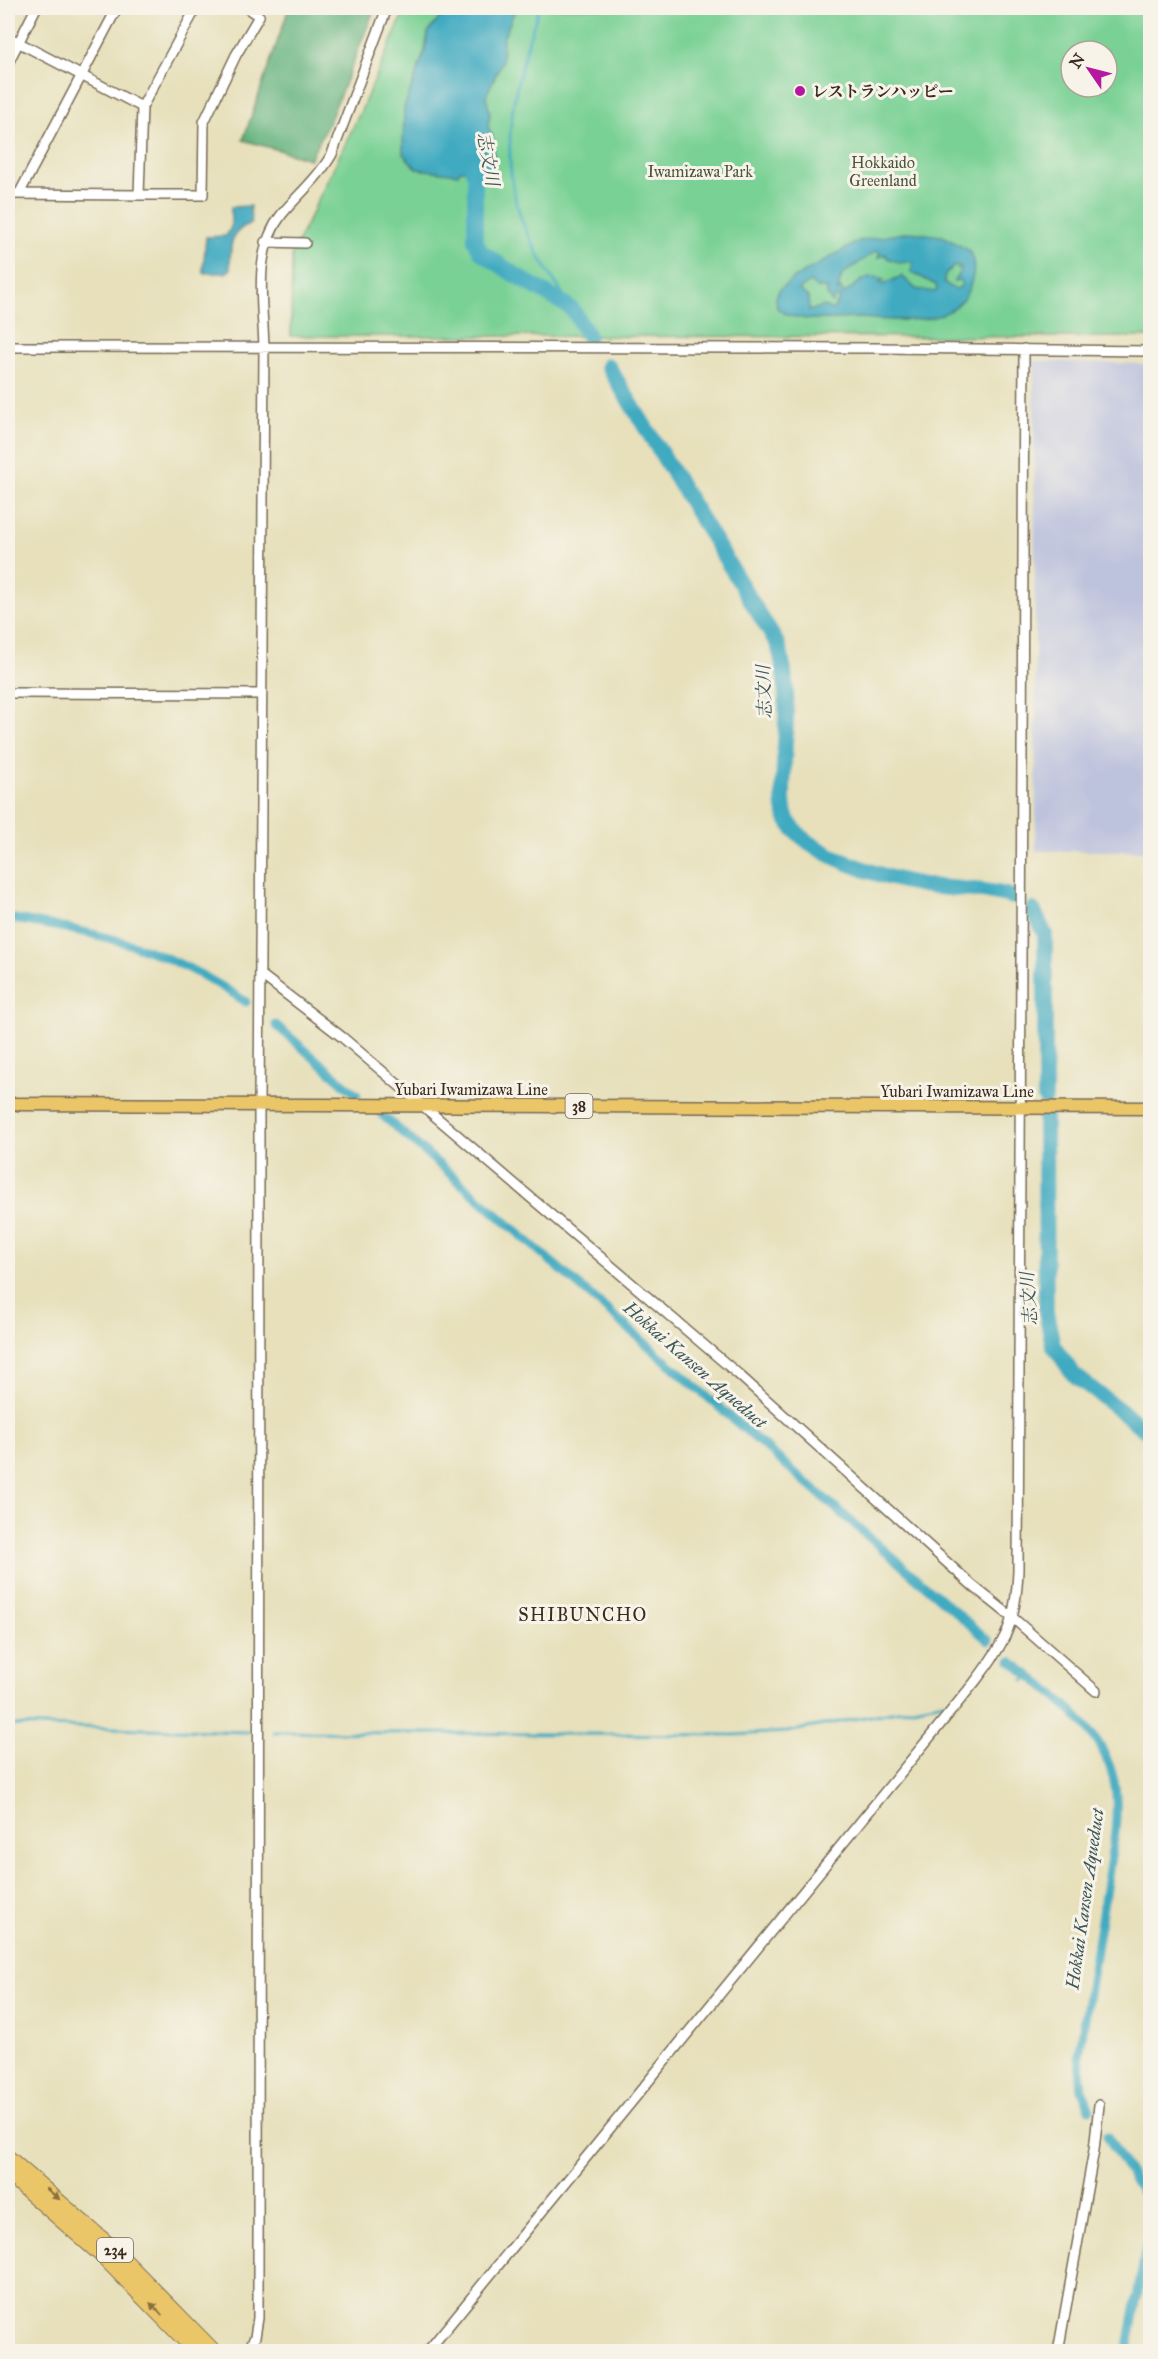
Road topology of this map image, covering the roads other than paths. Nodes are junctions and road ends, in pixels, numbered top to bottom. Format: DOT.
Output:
graph roads {
  1 [pos="36,8"];
  2 [pos="117,8"];
  3 [pos="196,8"];
  4 [pos="247,8"];
  5 [pos="387,8"];
  6 [pos="8,37"];
  7 [pos="18,43"];
  8 [pos="8,63"];
  9 [pos="81,76"];
  10 [pos="142,107"];
  11 [pos="8,194"];
  12 [pos="19,194"];
  13 [pos="139,195"];
  14 [pos="265,243"];
  15 [pos="305,243"];
  16 [pos="8,347"];
  17 [pos="264,348"];
  18 [pos="1024,350"];
  19 [pos="1150,351"];
  20 [pos="8,693"];
  21 [pos="262,694"];
  22 [pos="260,974"];
  23 [pos="8,1104"];
  24 [pos="259,1105"];
  25 [pos="420,1106"];
  26 [pos="1019,1108"];
  27 [pos="1150,1108"];
  28 [pos="1013,1618"];
  29 [pos="1096,1691"];
  30 [pos="1099,2105"];
  31 [pos="8,2157"];
  32 [pos="8,2174"];
  33 [pos="196,2352"];
  34 [pos="215,2352"];
  35 [pos="248,2352"];
  36 [pos="427,2352"];
  37 [pos="1058,2352"];
  1 -- 7 [label="street"];
  2 -- 9 [label="street"];
  3 -- 10 [label="street"];
  4 -- 13 [label="street"];
  5 -- 14 [label="street"];
  6 -- 7 [label="street"];
  7 -- 8 [label="street"];
  7 -- 9 [label="street"];
  9 -- 10 [label="street"];
  9 -- 12 [label="street"];
  10 -- 13 [label="street"];
  11 -- 12 [label="street"];
  12 -- 13 [label="street"];
  14 -- 15 [label="street"];
  14 -- 17 [label="street"];
  16 -- 17 [label="street"];
  17 -- 18 [label="street"];
  17 -- 21 [label="street"];
  18 -- 19 [label="street"];
  18 -- 26 [label="street"];
  20 -- 21 [label="street"];
  21 -- 22 [label="street"];
  22 -- 24 [label="street"];
  22 -- 25 [label="street"];
  23 -- 24 [label="main road, Yubari Iwamizawa Line / 38"];
  24 -- 25 [label="main road, Yubari Iwamizawa Line / 38"];
  24 -- 35 [label="street"];
  25 -- 26 [label="main road, Yubari Iwamizawa Line / 38"];
  25 -- 28 [label="street"];
  26 -- 27 [label="main road, Yubari Iwamizawa Line / 38"];
  26 -- 28 [label="street"];
  28 -- 29 [label="street"];
  28 -- 36 [label="street"];
  30 -- 37 [label="street"];
  31 -- 34 [label="highway, 234, one-way"];
  33 -- 32 [label="highway, 234, one-way"];
}
